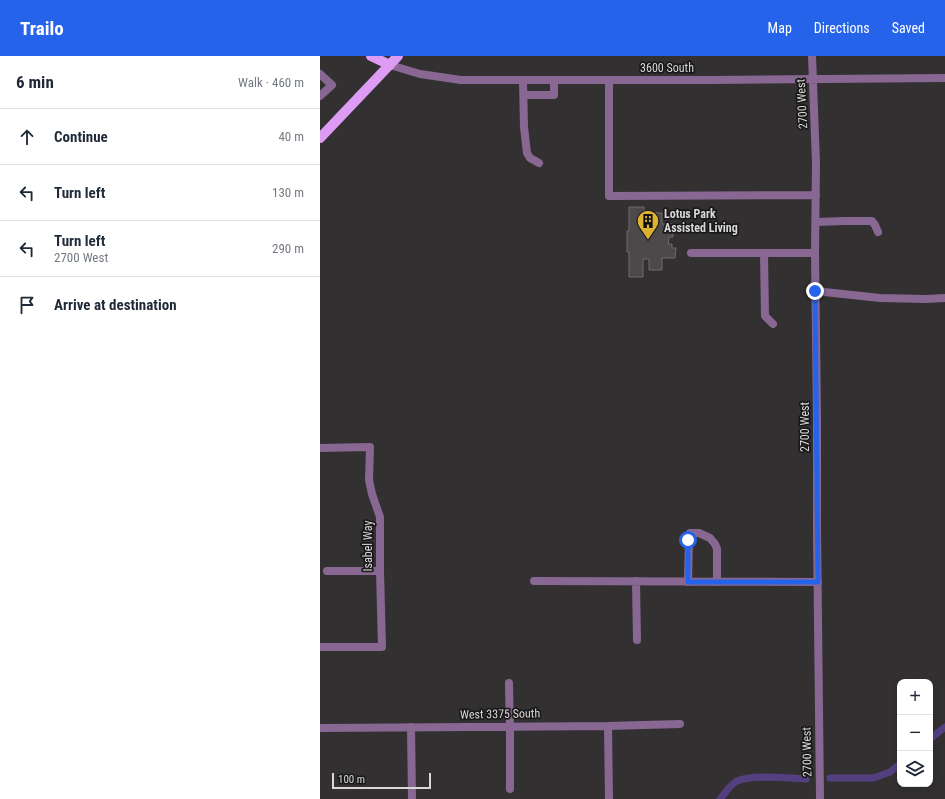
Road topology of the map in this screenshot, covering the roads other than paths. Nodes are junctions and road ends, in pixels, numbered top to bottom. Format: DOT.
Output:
graph roads {
  1 [pos="371,56"];
  2 [pos="398,56"];
  3 [pos="812,56"];
  4 [pos="390,65"];
  5 [pos="321,77"];
  6 [pos="945,78"];
  7 [pos="812,79"];
  8 [pos="524,80"];
  9 [pos="554,80"];
  10 [pos="609,80"];
  11 [pos="524,95"];
  12 [pos="320,96"];
  13 [pos="320,138"];
  14 [pos="540,163"];
  15 [pos="816,195"];
  16 [pos="816,222"];
  17 [pos="878,232"];
  18 [pos="815,252"];
  19 [pos="691,253"];
  20 [pos="764,253"];
  21 [pos="815,291"];
  22 [pos="945,298"];
  23 [pos="773,324"];
  24 [pos="320,448"];
  25 [pos="327,571"];
  26 [pos="380,571"];
  27 [pos="534,581"];
  28 [pos="636,582"];
  29 [pos="688,582"];
  30 [pos="717,582"];
  31 [pos="818,582"];
  32 [pos="637,640"];
  33 [pos="320,647"];
  34 [pos="509,683"];
  35 [pos="680,724"];
  36 [pos="510,726"];
  37 [pos="608,726"];
  38 [pos="411,727"];
  39 [pos="320,728"];
  40 [pos="510,789"];
  41 [pos="412,799"];
  42 [pos="609,799"];
  43 [pos="820,799"];
  1 -- 4 [label="main road"];
  2 -- 4 [label="main road"];
  3 -- 7 [label="street, 2700 West"];
  4 -- 8 [label="street, 3600 South"];
  4 -- 13 [label="main road"];
  5 -- 12 [label="street"];
  6 -- 7 [label="street, 3600 South"];
  7 -- 10 [label="street, 3600 South"];
  7 -- 15 [label="street, 2700 West"];
  8 -- 9 [label="street, 3600 South"];
  8 -- 11 [label="street"];
  9 -- 10 [label="street, 3600 South"];
  9 -- 11 [label="street"];
  10 -- 15 [label="street"];
  11 -- 14 [label="street"];
  15 -- 16 [label="street, 2700 West"];
  16 -- 17 [label="street"];
  16 -- 18 [label="street, 2700 West"];
  18 -- 20 [label="street"];
  18 -- 21 [label="street, 2700 West"];
  19 -- 20 [label="street"];
  20 -- 23 [label="street"];
  21 -- 22 [label="street"];
  21 -- 31 [label="street, 2700 West"];
  24 -- 26 [label="street, Isabel Way"];
  25 -- 26 [label="street"];
  26 -- 33 [label="street, Isabel Way"];
  27 -- 28 [label="street"];
  28 -- 29 [label="street"];
  28 -- 32 [label="street"];
  29 -- 30 [label="street"];
  29 -- 30 [label="street"];
  30 -- 31 [label="street"];
  31 -- 43 [label="street, 2700 West"];
  34 -- 36 [label="street"];
  35 -- 37 [label="street, West 3375 South"];
  36 -- 37 [label="street, West 3375 South"];
  36 -- 38 [label="street, West 3375 South"];
  36 -- 40 [label="street"];
  37 -- 42 [label="street"];
  38 -- 39 [label="street, West 3375 South"];
  38 -- 41 [label="street"];
}
